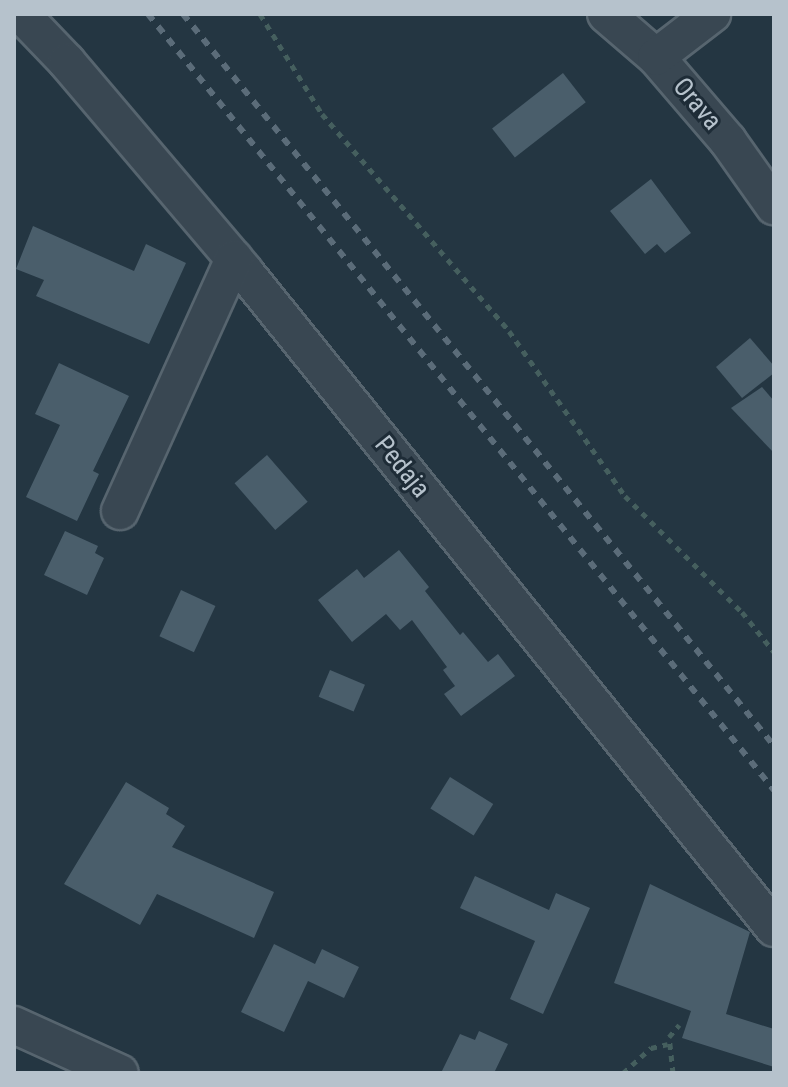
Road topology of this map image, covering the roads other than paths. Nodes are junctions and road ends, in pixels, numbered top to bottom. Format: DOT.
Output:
graph roads {
  1 [pos="21,14"];
  2 [pos="606,14"];
  3 [pos="712,14"];
  4 [pos="656,57"];
  5 [pos="774,206"];
  6 [pos="234,259"];
  7 [pos="120,511"];
  8 [pos="774,928"];
  9 [pos="14,1025"];
  10 [pos="120,1073"];
  1 -- 6 [label="street, Pedaja"];
  2 -- 4 [label="street, Orava"];
  3 -- 4 [label="street"];
  4 -- 5 [label="street, Orava"];
  6 -- 7 [label="street"];
  6 -- 8 [label="street, Pedaja"];
  9 -- 10 [label="street"];
}
